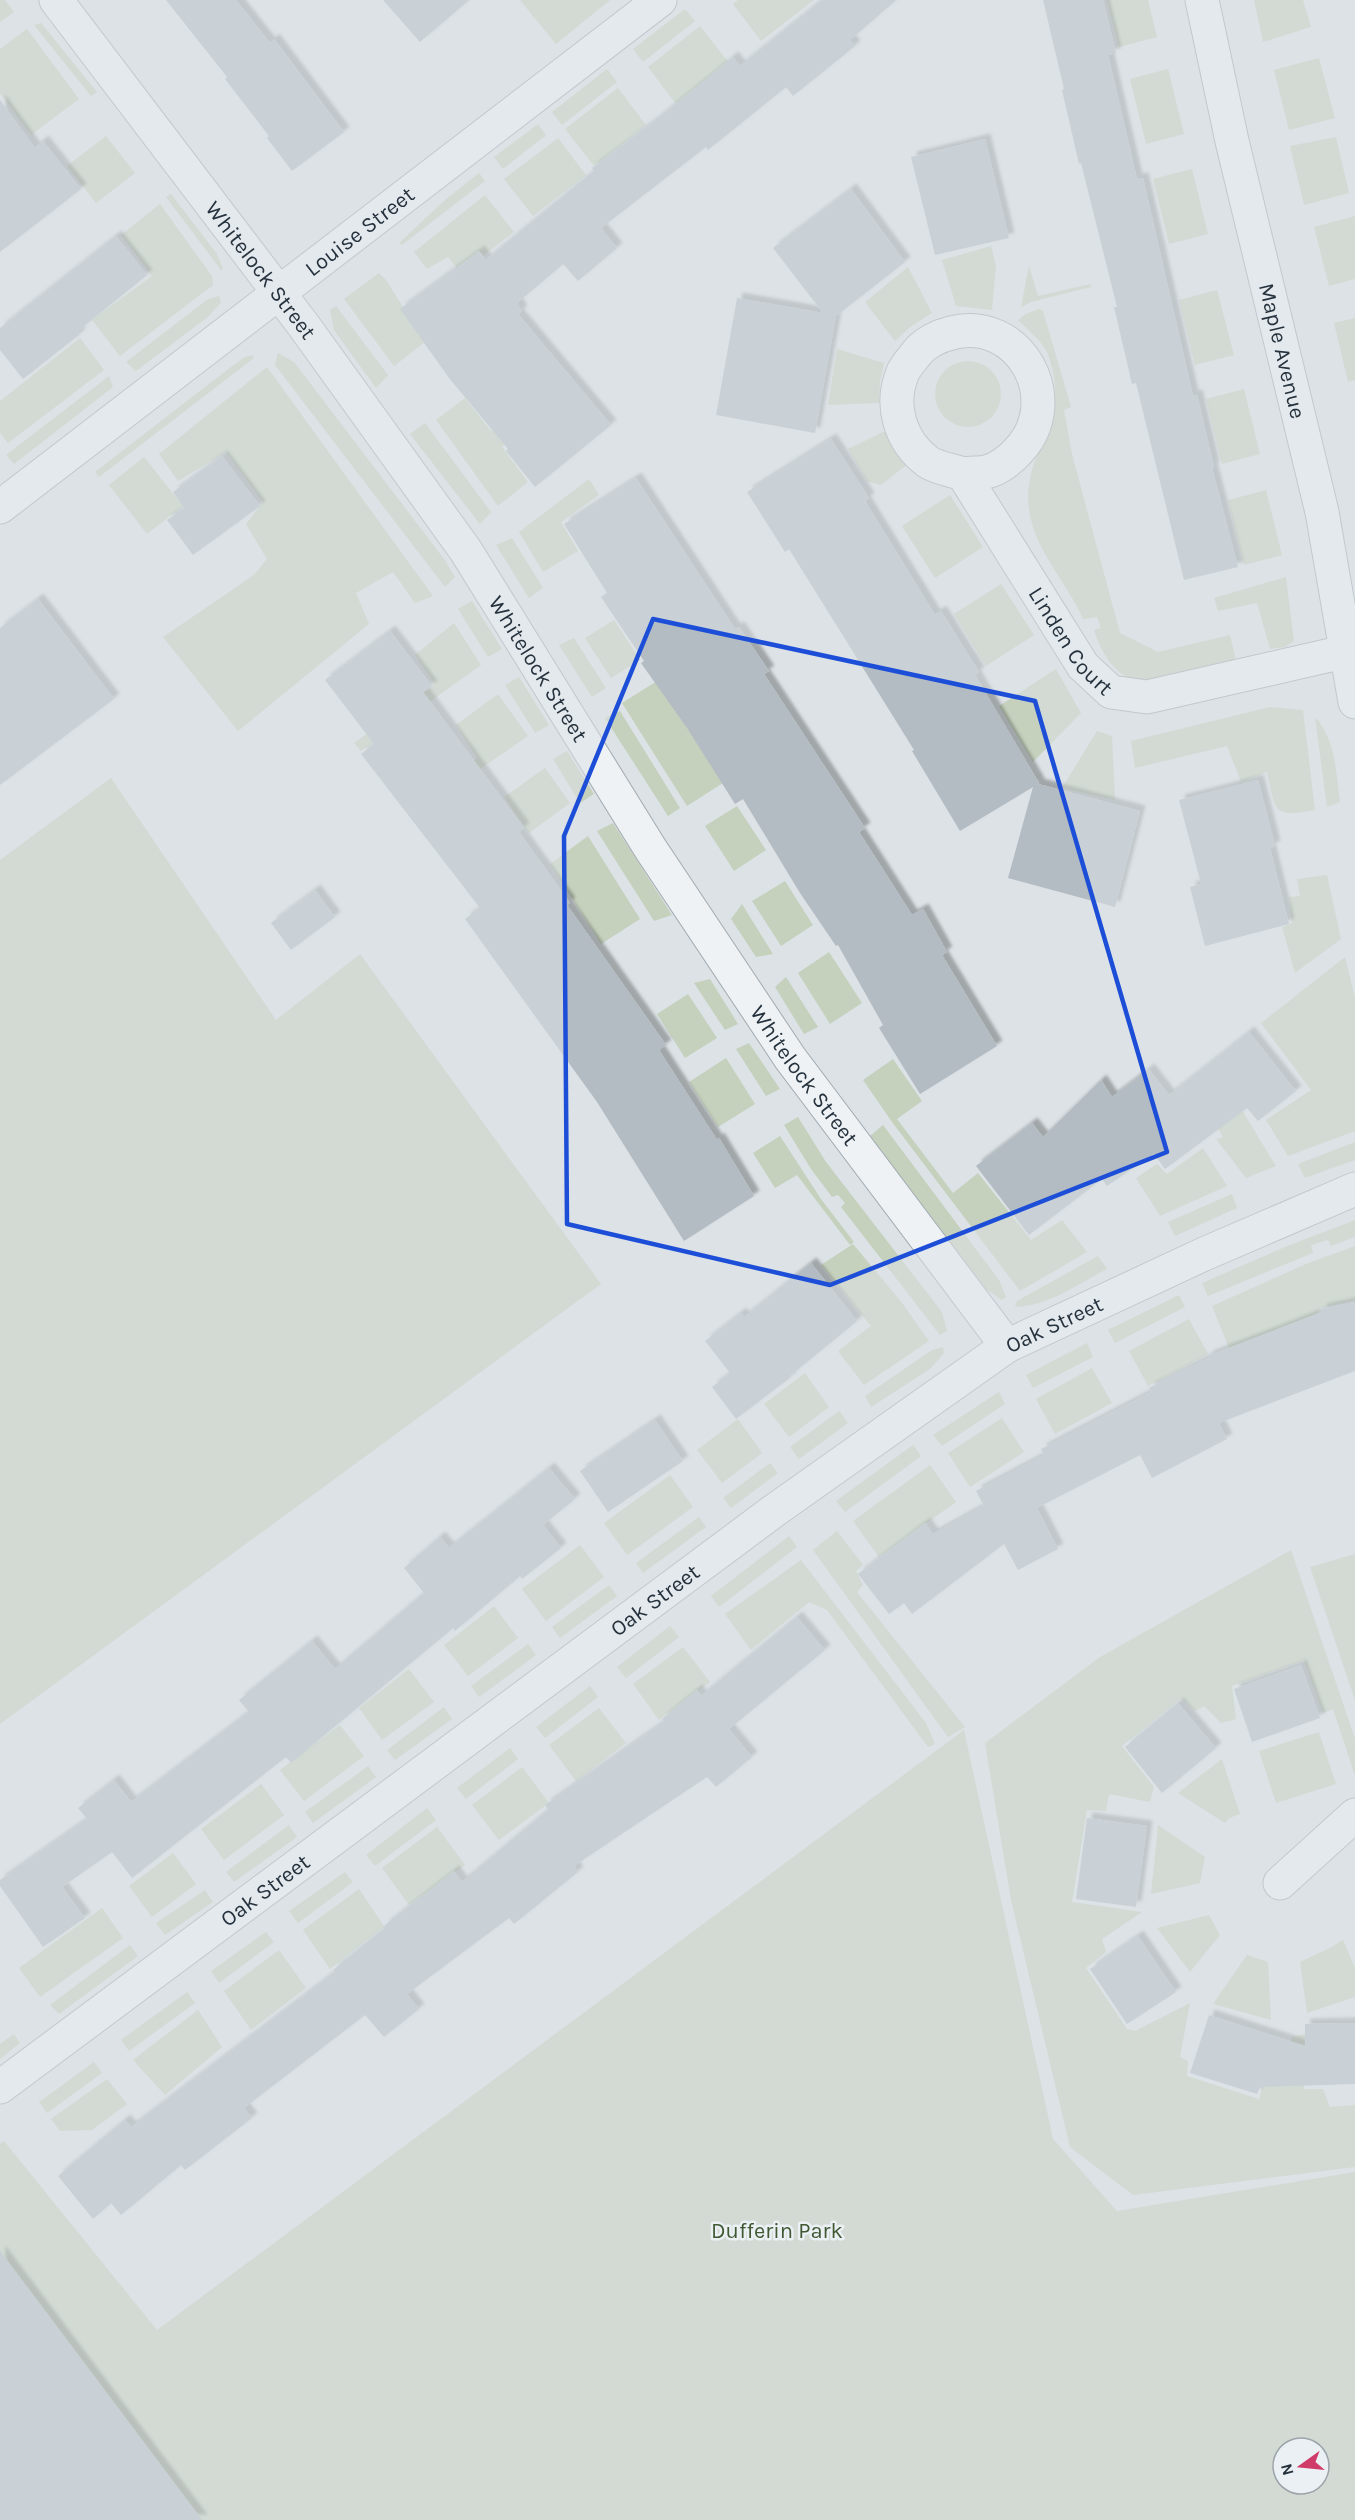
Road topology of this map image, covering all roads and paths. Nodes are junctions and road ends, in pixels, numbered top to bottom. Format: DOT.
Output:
graph roads {
  1 [pos="56,0"];
  2 [pos="660,0"];
  3 [pos="1202,0"];
  4 [pos="279,294"];
  5 [pos="963,474"];
  6 [pos="0,507"];
  7 [pos="1348,651"];
  8 [pos="1355,702"];
  9 [pos="1355,1189"];
  10 [pos="1007,1346"];
  11 [pos="1355,1815"];
  12 [pos="1280,1883"];
  13 [pos="0,2087"];
  1 -- 4 [label="street, Whitelock Street"];
  2 -- 4 [label="street, Louise Street"];
  3 -- 7 [label="street, Maple Avenue"];
  4 -- 6 [label="street, Louise Street"];
  4 -- 10 [label="street, Whitelock Street"];
  5 -- 5 [label="street"];
  5 -- 7 [label="street, Linden Court"];
  7 -- 8 [label="street, Maple Avenue"];
  9 -- 10 [label="street, Oak Street"];
  10 -- 13 [label="street, Oak Street"];
  11 -- 12 [label="street"];
}
